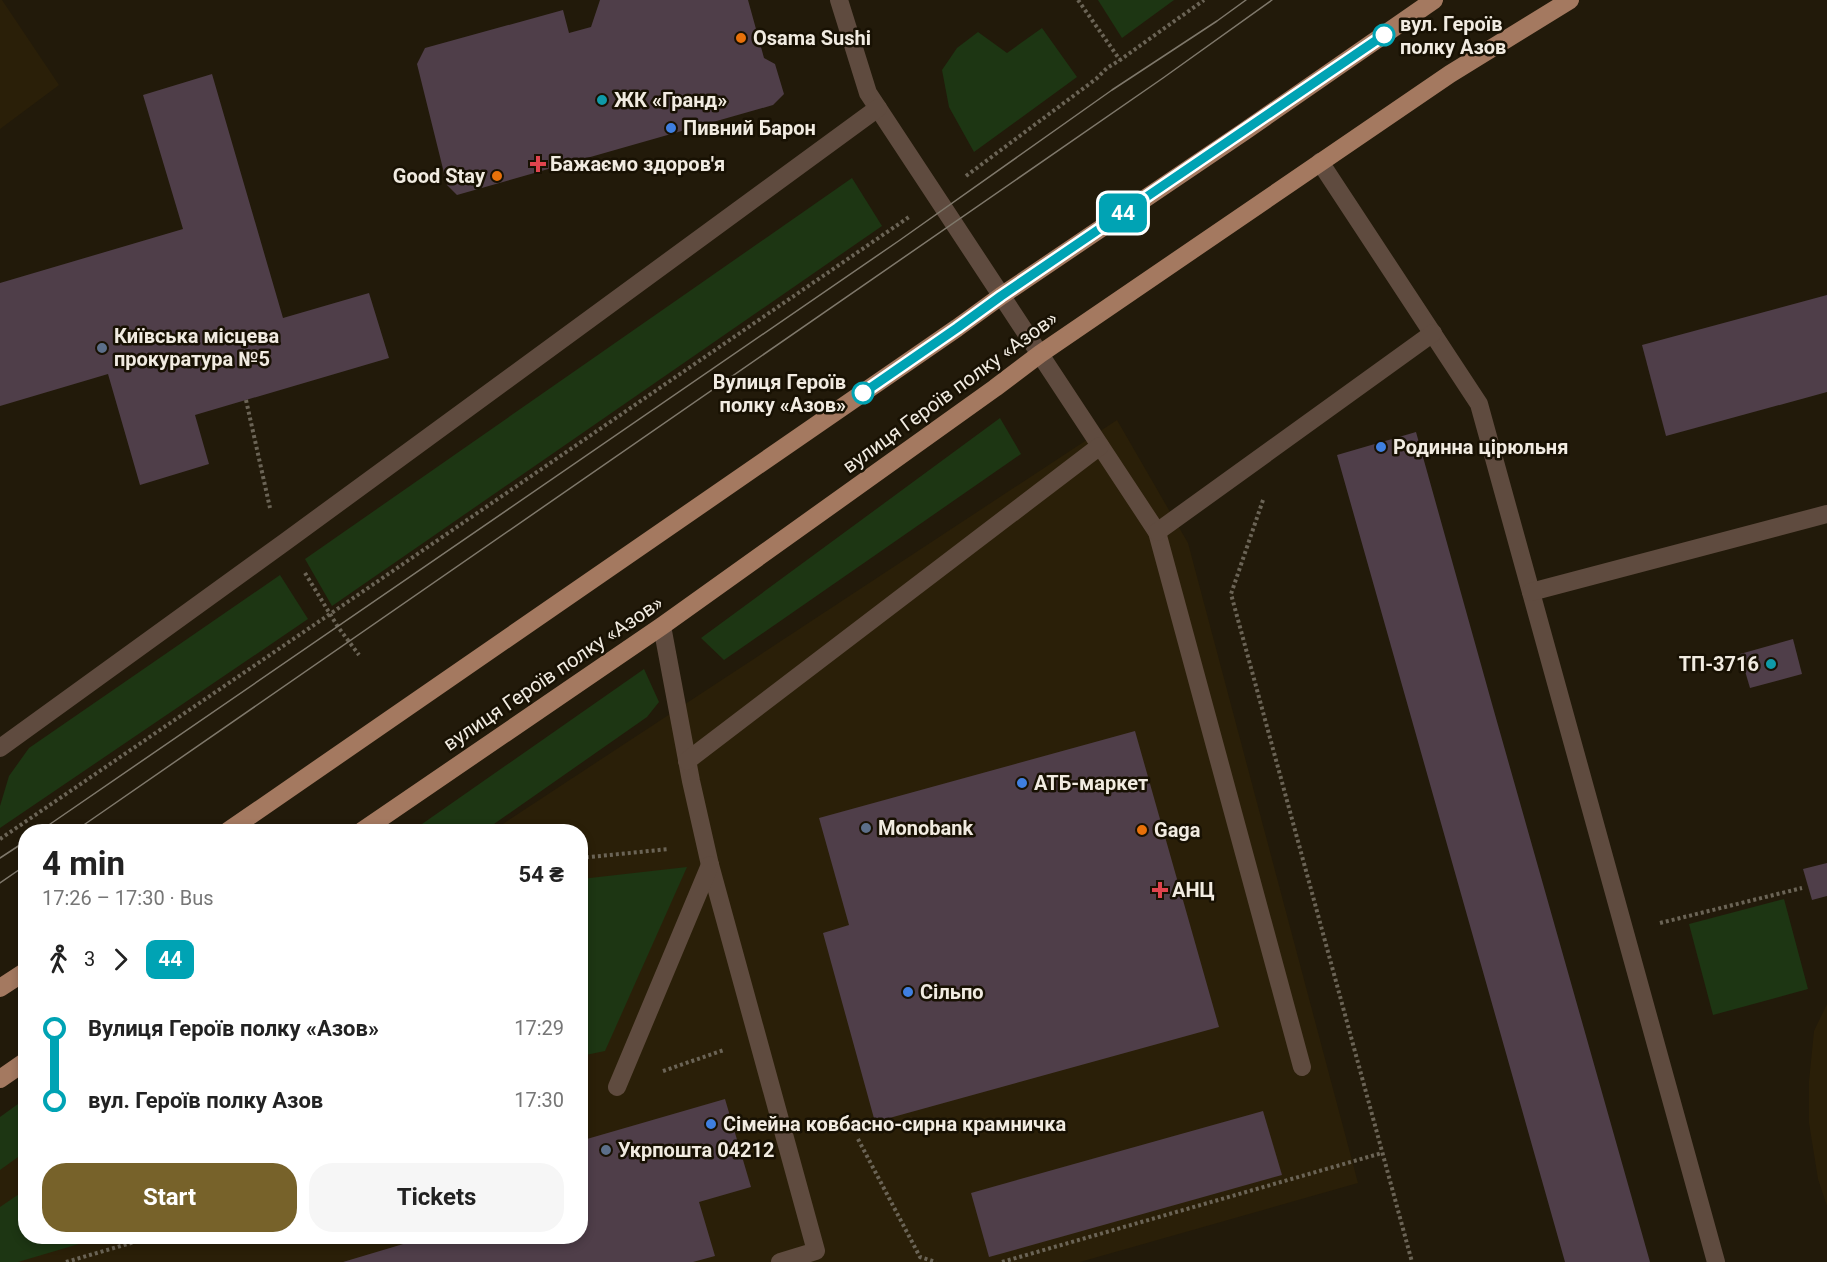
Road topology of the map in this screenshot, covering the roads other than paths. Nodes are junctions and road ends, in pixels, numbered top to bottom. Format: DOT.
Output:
graph roads {
  1 [pos="839,0"];
  2 [pos="1434,0"];
  3 [pos="1570,0"];
  4 [pos="878,108"];
  5 [pos="1320,162"];
  6 [pos="1001,296"];
  7 [pos="1432,333"];
  8 [pos="1040,354"];
  9 [pos="1100,446"];
  10 [pos="1827,514"];
  11 [pos="1157,532"];
  12 [pos="1531,592"];
  13 [pos="662,626"];
  14 [pos="0,748"];
  15 [pos="687,761"];
  16 [pos="238,824"];
  17 [pos="372,824"];
  18 [pos="710,865"];
  19 [pos="18,976"];
  20 [pos="0,988"];
  21 [pos="18,1067"];
  22 [pos="1302,1067"];
  23 [pos="0,1079"];
  24 [pos="617,1087"];
  25 [pos="780,1262"];
  26 [pos="1716,1262"];
  1 -- 4 [label="lane"];
  2 -- 6 [label="main road"];
  3 -- 5 [label="main road, вулиця Героїв полку «Азов»"];
  4 -- 6 [label="lane"];
  4 -- 14 [label="lane"];
  5 -- 7 [label="lane"];
  5 -- 8 [label="main road, вулиця Героїв полку «Азов»"];
  6 -- 8 [label="lane"];
  6 -- 16 [label="main road"];
  7 -- 11 [label="lane"];
  7 -- 12 [label="lane"];
  8 -- 9 [label="lane"];
  8 -- 13 [label="main road, вулиця Героїв полку «Азов»"];
  9 -- 11 [label="lane"];
  9 -- 15 [label="lane"];
  10 -- 12 [label="lane"];
  11 -- 22 [label="lane"];
  12 -- 26 [label="lane"];
  13 -- 15 [label="lane"];
  13 -- 17 [label="main road, вулиця Героїв полку «Азов»"];
  15 -- 18 [label="lane"];
  18 -- 24 [label="lane"];
  18 -- 25 [label="lane"];
  19 -- 20 [label="main road"];
  21 -- 23 [label="main road"];
}
